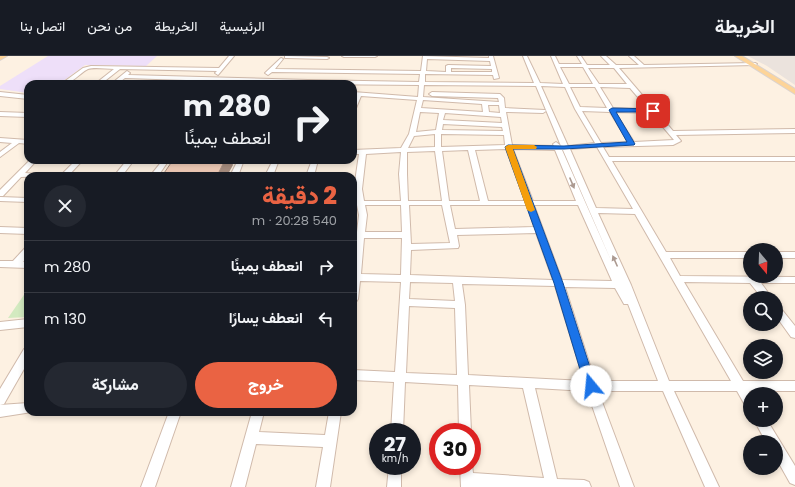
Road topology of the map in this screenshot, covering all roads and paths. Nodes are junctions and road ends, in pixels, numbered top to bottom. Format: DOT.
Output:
graph roads {
  1 [pos="4,56"];
  2 [pos="232,56"];
  3 [pos="270,56"];
  4 [pos="288,56"];
  5 [pos="344,56"];
  6 [pos="365,56"];
  7 [pos="375,56"];
  8 [pos="520,56"];
  9 [pos="525,56"];
  10 [pos="553,56"];
  11 [pos="579,56"];
  12 [pos="603,56"];
  13 [pos="631,56"];
  14 [pos="740,56"];
  15 [pos="278,57"];
  16 [pos="328,57"];
  17 [pos="425,57"];
  18 [pos="0,58"];
  19 [pos="492,58"];
  20 [pos="754,64"];
  21 [pos="557,65"];
  22 [pos="586,66"];
  23 [pos="615,67"];
  24 [pos="644,67"];
  25 [pos="118,68"];
  26 [pos="133,68"];
  27 [pos="165,69"];
  28 [pos="192,69"];
  29 [pos="220,70"];
  30 [pos="270,70"];
  31 [pos="319,71"];
  32 [pos="358,71"];
  33 [pos="495,71"];
  34 [pos="423,72"];
  35 [pos="123,76"];
  36 [pos="140,77"];
  37 [pos="156,77"];
  38 [pos="184,78"];
  39 [pos="196,79"];
  40 [pos="70,80"];
  41 [pos="103,80"];
  42 [pos="118,80"];
  43 [pos="137,80"];
  44 [pos="182,80"];
  45 [pos="201,80"];
  46 [pos="213,80"];
  47 [pos="262,80"];
  48 [pos="314,80"];
  49 [pos="357,83"];
  50 [pos="421,83"];
  51 [pos="458,83"];
  52 [pos="498,84"];
  53 [pos="535,85"];
  54 [pos="568,85"];
  55 [pos="598,86"];
  56 [pos="631,86"];
  57 [pos="795,91"];
  58 [pos="0,94"];
  59 [pos="357,94"];
  60 [pos="458,95"];
  61 [pos="24,96"];
  62 [pos="420,96"];
  63 [pos="500,96"];
  64 [pos="447,98"];
  65 [pos="457,102"];
  66 [pos="485,103"];
  67 [pos="578,109"];
  68 [pos="417,110"];
  69 [pos="612,110"];
  70 [pos="543,111"];
  71 [pos="653,111"];
  72 [pos="442,112"];
  73 [pos="458,113"];
  74 [pos="0,114"];
  75 [pos="485,114"];
  76 [pos="24,115"];
  77 [pos="504,117"];
  78 [pos="441,122"];
  79 [pos="795,131"];
  80 [pos="438,132"];
  81 [pos="672,133"];
  82 [pos="412,134"];
  83 [pos="0,140"];
  84 [pos="18,141"];
  85 [pos="24,142"];
  86 [pos="632,144"];
  87 [pos="599,145"];
  88 [pos="508,147"];
  89 [pos="472,148"];
  90 [pos="561,148"];
  91 [pos="438,149"];
  92 [pos="404,150"];
  93 [pos="364,151"];
  94 [pos="357,152"];
  95 [pos="0,155"];
  96 [pos="607,159"];
  97 [pos="795,159"];
  98 [pos="30,164"];
  99 [pos="76,164"];
  100 [pos="128,164"];
  101 [pos="68,172"];
  102 [pos="122,172"];
  103 [pos="19,175"];
  104 [pos="24,175"];
  105 [pos="357,180"];
  106 [pos="1,194"];
  107 [pos="24,199"];
  108 [pos="357,203"];
  109 [pos="406,203"];
  110 [pos="528,203"];
  111 [pos="581,203"];
  112 [pos="446,204"];
  113 [pos="485,204"];
  114 [pos="592,210"];
  115 [pos="639,212"];
  116 [pos="0,230"];
  117 [pos="538,230"];
  118 [pos="24,231"];
  119 [pos="453,232"];
  120 [pos="357,235"];
  121 [pos="405,235"];
  122 [pos="407,247"];
  123 [pos="24,255"];
  124 [pos="664,255"];
  125 [pos="743,255"];
  126 [pos="783,255"];
  127 [pos="795,255"];
  128 [pos="0,264"];
  129 [pos="16,264"];
  130 [pos="24,265"];
  131 [pos="357,277"];
  132 [pos="405,278"];
  133 [pos="678,279"];
  134 [pos="783,279"];
  135 [pos="457,280"];
  136 [pos="743,280"];
  137 [pos="795,280"];
  138 [pos="559,283"];
  139 [pos="754,283"];
  140 [pos="622,284"];
  141 [pos="761,291"];
  142 [pos="405,302"];
  143 [pos="460,305"];
  144 [pos="783,317"];
  145 [pos="24,323"];
  146 [pos="791,324"];
  147 [pos="0,326"];
  148 [pos="795,334"];
  149 [pos="24,364"];
  150 [pos="357,375"];
  151 [pos="400,376"];
  152 [pos="463,380"];
  153 [pos="528,384"];
  154 [pos="591,386"];
  155 [pos="795,386"];
  156 [pos="666,387"];
  157 [pos="740,387"];
  158 [pos="743,392"];
  159 [pos="0,400"];
  160 [pos="24,408"];
  161 [pos="0,411"];
  162 [pos="174,416"];
  163 [pos="257,416"];
  164 [pos="334,416"];
  165 [pos="397,423"];
  166 [pos="465,423"];
  167 [pos="250,438"];
  168 [pos="330,441"];
  169 [pos="783,458"];
  170 [pos="395,475"];
  171 [pos="467,477"];
  172 [pos="795,478"];
  173 [pos="552,485"];
  174 [pos="148,487"];
  175 [pos="238,487"];
  176 [pos="323,487"];
  177 [pos="394,487"];
  178 [pos="584,487"];
  179 [pos="627,487"];
  180 [pos="712,487"];
  1 -- 18 [label="main road"];
  2 -- 29 [label="street"];
  3 -- 15 [label="street"];
  4 -- 15 [label="street"];
  4 -- 16 [label="street"];
  5 -- 6 [label="street"];
  6 -- 7 [label="street"];
  6 -- 32 [label="street"];
  8 -- 53 [label="street"];
  9 -- 53 [label="street"];
  10 -- 21 [label="street"];
  11 -- 22 [label="street"];
  12 -- 23 [label="street"];
  13 -- 24 [label="street"];
  14 -- 20 [label="main road"];
  15 -- 30 [label="street"];
  16 -- 31 [label="street"];
  17 -- 19 [label="street"];
  17 -- 34 [label="street"];
  19 -- 33 [label="street"];
  20 -- 24 [label="street"];
  20 -- 57 [label="main road"];
  21 -- 22 [label="street"];
  21 -- 54 [label="street"];
  22 -- 23 [label="street"];
  22 -- 55 [label="street"];
  23 -- 24 [label="street"];
  23 -- 56 [label="street"];
  25 -- 26 [label="street"];
  25 -- 40 [label="street"];
  25 -- 41 [label="street"];
  26 -- 27 [label="street"];
  26 -- 35 [label="street"];
  27 -- 28 [label="street"];
  27 -- 37 [label="street"];
  28 -- 29 [label="street"];
  28 -- 38 [label="street"];
  29 -- 46 [label="street"];
  30 -- 31 [label="street"];
  30 -- 47 [label="street"];
  31 -- 32 [label="street"];
  31 -- 48 [label="street"];
  32 -- 34 [label="street"];
  33 -- 34 [label="street"];
  33 -- 52 [label="street"];
  34 -- 50 [label="street"];
  35 -- 36 [label="street"];
  35 -- 42 [label="street"];
  36 -- 37 [label="street"];
  36 -- 43 [label="street"];
  37 -- 38 [label="street"];
  38 -- 39 [label="street"];
  38 -- 44 [label="street"];
  39 -- 45 [label="street"];
  49 -- 50 [label="street"];
  50 -- 51 [label="street"];
  50 -- 62 [label="street"];
  51 -- 52 [label="street"];
  51 -- 60 [label="street"];
  52 -- 53 [label="street"];
  52 -- 63 [label="street"];
  53 -- 54 [label="street"];
  53 -- 70 [label="street"];
  53 -- 90 [label="street"];
  54 -- 55 [label="street"];
  54 -- 67 [label="street"];
  55 -- 56 [label="street"];
  55 -- 69 [label="street"];
  56 -- 71 [label="street"];
  58 -- 61 [label="street"];
  59 -- 62 [label="street"];
  60 -- 63 [label="street"];
  60 -- 64 [label="street"];
  62 -- 64 [label="street"];
  62 -- 68 [label="street"];
  63 -- 77 [label="street"];
  64 -- 65 [label="street"];
  65 -- 66 [label="street"];
  65 -- 73 [label="street"];
  66 -- 75 [label="street"];
  66 -- 77 [label="street"];
  67 -- 69 [label="street"];
  67 -- 87 [label="street"];
  68 -- 72 [label="street"];
  68 -- 82 [label="street"];
  69 -- 71 [label="street"];
  69 -- 86 [label="street"];
  70 -- 77 [label="street"];
  70 -- 90 [label="street"];
  71 -- 81 [label="street"];
  72 -- 73 [label="street"];
  72 -- 78 [label="street"];
  73 -- 75 [label="street"];
  74 -- 76 [label="street"];
  75 -- 77 [label="street"];
  77 -- 78 [label="street"];
  77 -- 80 [label="street"];
  77 -- 88 [label="street"];
  78 -- 80 [label="street"];
  79 -- 81 [label="street"];
  80 -- 82 [label="street"];
  80 -- 91 [label="street"];
  81 -- 86 [label="street"];
  82 -- 92 [label="street"];
  83 -- 84 [label="street"];
  84 -- 85 [label="street"];
  84 -- 95 [label="street"];
  86 -- 87 [label="street"];
  87 -- 90 [label="street"];
  87 -- 96 [label="street"];
  88 -- 89 [label="street"];
  88 -- 90 [label="street"];
  88 -- 110 [label="street"];
  89 -- 91 [label="street"];
  89 -- 113 [label="street"];
  90 -- 111 [label="street, one-way"];
  90 -- 114 [label="street"];
  91 -- 92 [label="street"];
  91 -- 112 [label="street"];
  92 -- 93 [label="street"];
  92 -- 109 [label="street"];
  93 -- 94 [label="street"];
  93 -- 105 [label="street"];
  96 -- 97 [label="street"];
  96 -- 115 [label="street"];
  98 -- 103 [label="street"];
  99 -- 101 [label="street"];
  100 -- 102 [label="street"];
  103 -- 104 [label="street"];
  103 -- 106 [label="street"];
  105 -- 108 [label="street"];
  106 -- 107 [label="street"];
  108 -- 109 [label="street"];
  108 -- 120 [label="street"];
  109 -- 112 [label="street"];
  109 -- 121 [label="street"];
  110 -- 111 [label="street"];
  110 -- 113 [label="street"];
  110 -- 117 [label="street"];
  111 -- 140 [label="street"];
  112 -- 113 [label="street"];
  112 -- 119 [label="street"];
  114 -- 115 [label="street"];
  140 -- 114 [label="street, one-way"];
  115 -- 124 [label="street"];
  116 -- 118 [label="street"];
  117 -- 119 [label="street"];
  117 -- 138 [label="street"];
  119 -- 122 [label="street"];
  120 -- 121 [label="street"];
  121 -- 122 [label="street"];
  122 -- 132 [label="street"];
  123 -- 129 [label="street"];
  124 -- 125 [label="street"];
  124 -- 133 [label="street"];
  126 -- 127 [label="street"];
  128 -- 129 [label="street"];
  129 -- 130 [label="street"];
  131 -- 132 [label="street"];
  132 -- 135 [label="street"];
  132 -- 142 [label="street"];
  133 -- 136 [label="street"];
  133 -- 157 [label="street"];
  134 -- 137 [label="street"];
  135 -- 138 [label="street"];
  135 -- 143 [label="street"];
  138 -- 140 [label="street"];
  138 -- 154 [label="street"];
  139 -- 141 [label="street"];
  140 -- 156 [label="street"];
  142 -- 143 [label="street"];
  142 -- 151 [label="street"];
  143 -- 152 [label="street"];
  144 -- 146 [label="street"];
  145 -- 147 [label="street"];
  146 -- 148 [label="street"];
  149 -- 159 [label="street"];
  150 -- 151 [label="street"];
  151 -- 152 [label="street"];
  151 -- 165 [label="street"];
  152 -- 153 [label="street"];
  152 -- 166 [label="street"];
  153 -- 154 [label="street"];
  153 -- 173 [label="street"];
  154 -- 156 [label="street"];
  154 -- 179 [label="street"];
  155 -- 157 [label="street"];
  156 -- 157 [label="street"];
  156 -- 180 [label="street"];
  157 -- 158 [label="street"];
  160 -- 161 [label="street"];
  162 -- 174 [label="street"];
  163 -- 167 [label="street"];
  164 -- 168 [label="street"];
  167 -- 168 [label="street"];
  167 -- 175 [label="street"];
  168 -- 176 [label="street"];
  169 -- 172 [label="street"];
  170 -- 177 [label="street"];
  171 -- 173 [label="street"];
  173 -- 178 [label="street"];
}
